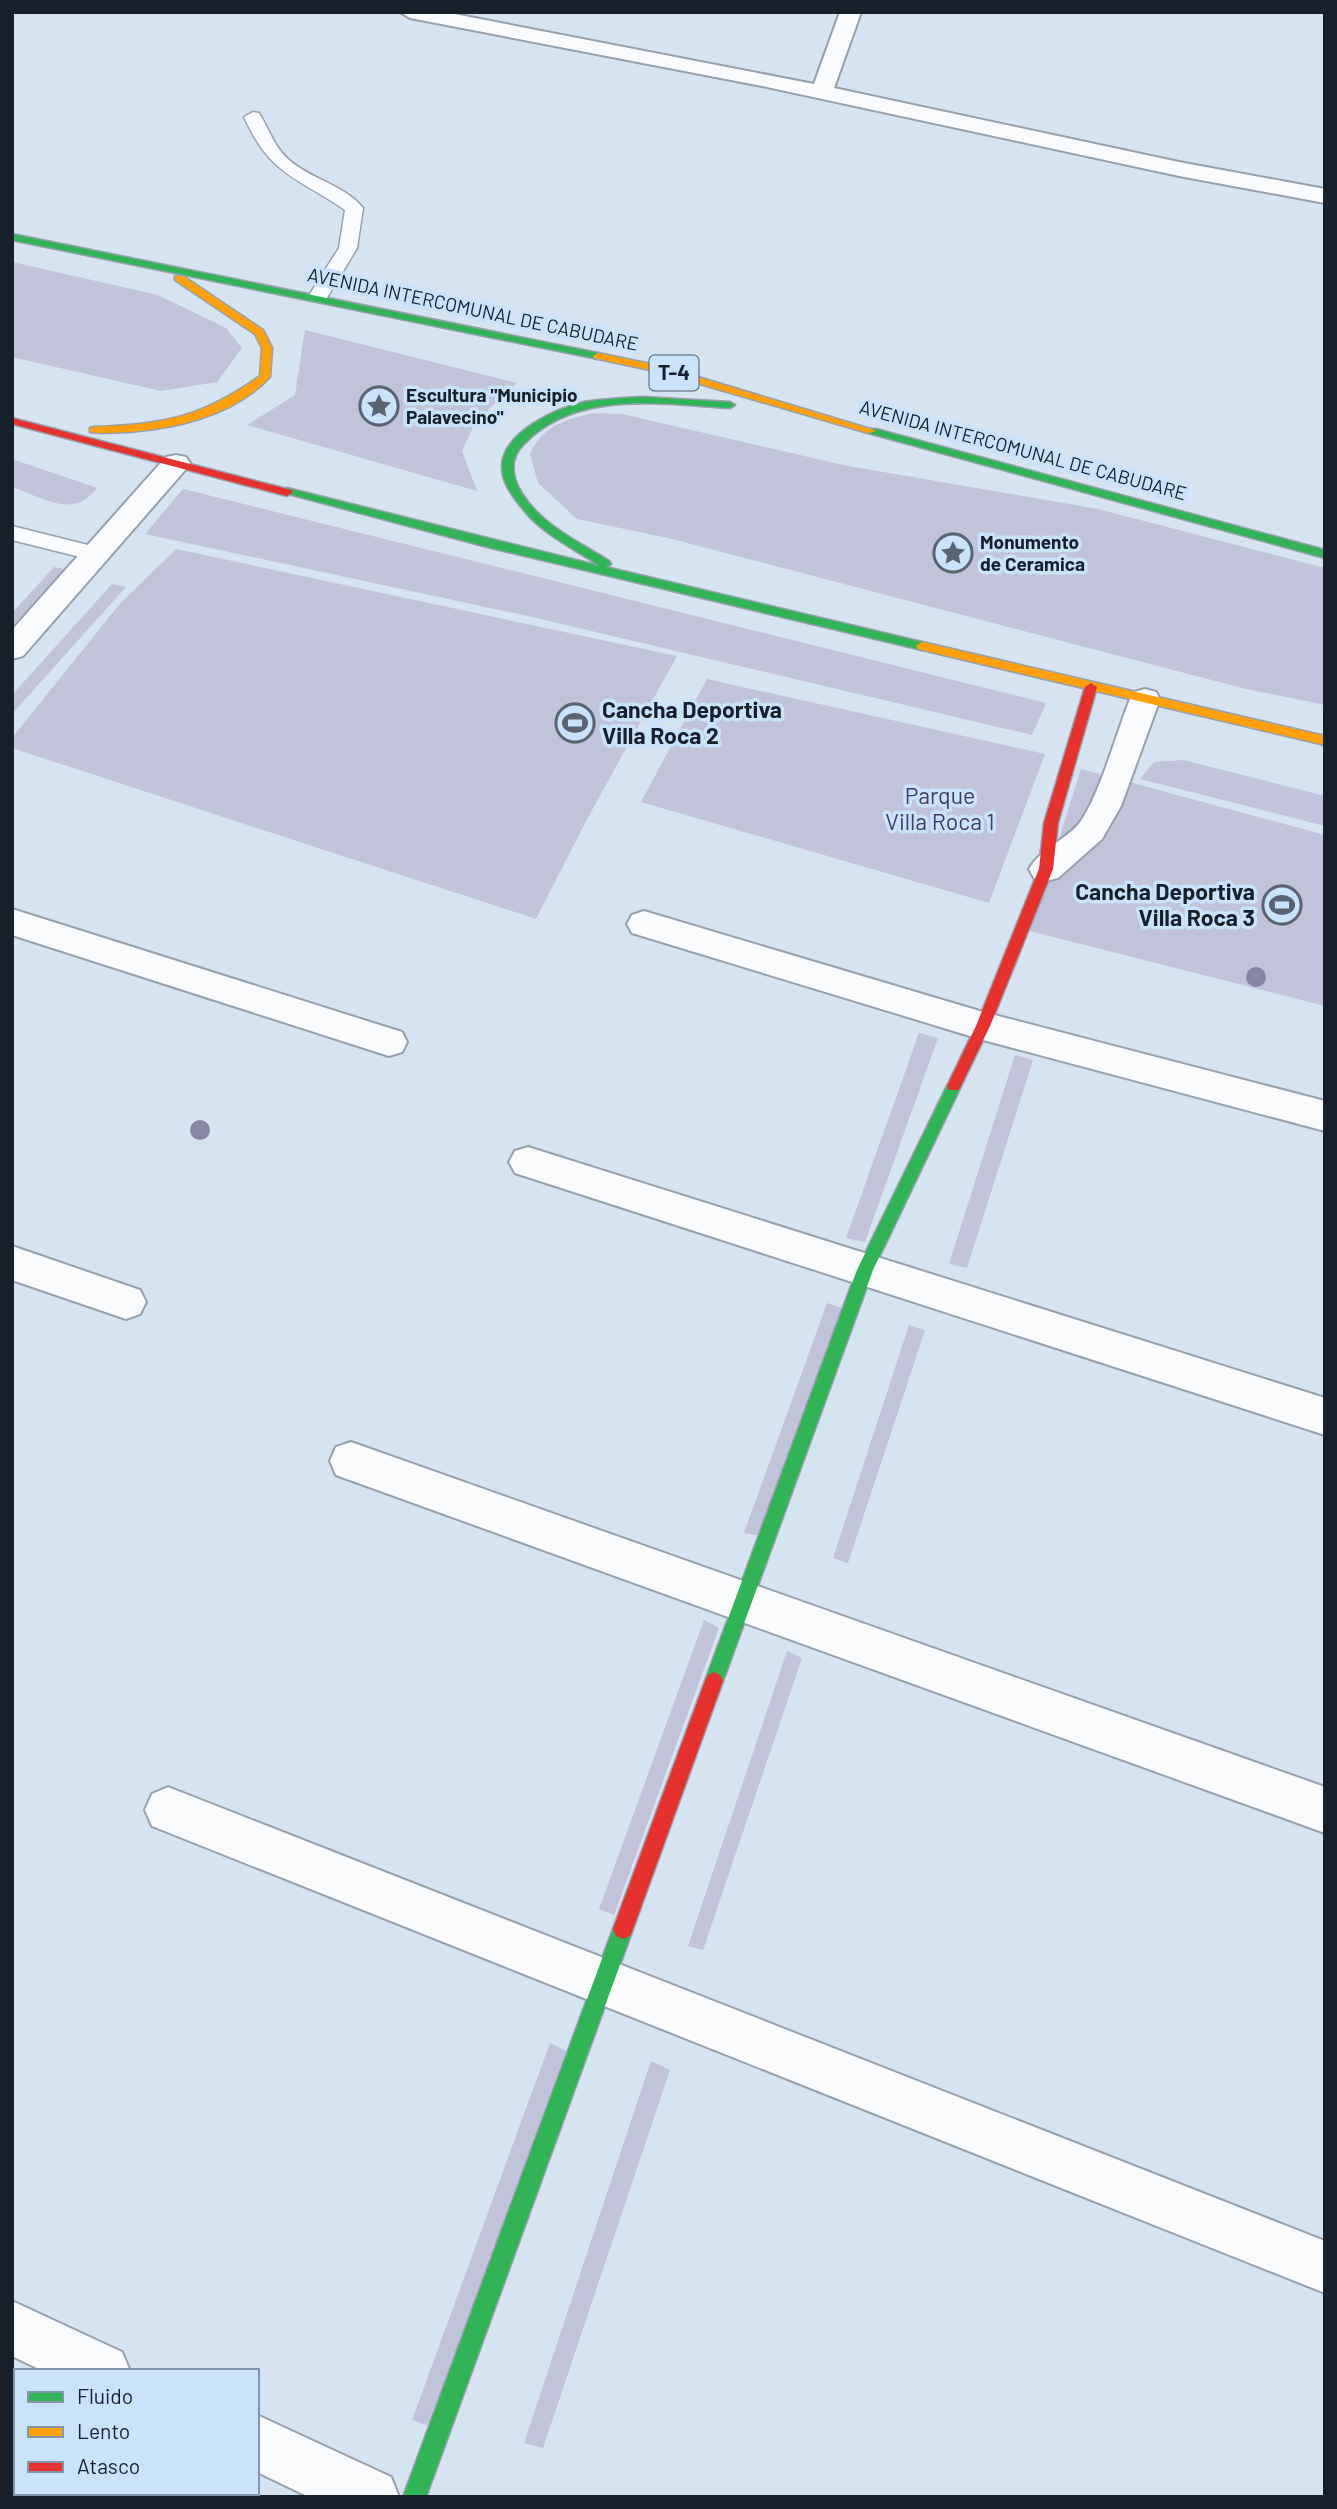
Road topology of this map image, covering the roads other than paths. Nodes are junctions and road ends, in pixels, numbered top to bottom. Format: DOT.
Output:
graph roads {
  1 [pos="410,12"];
  2 [pos="851,12"];
  3 [pos="822,92"];
  4 [pos="253,117"];
  5 [pos="1325,196"];
  6 [pos="12,237"];
  7 [pos="164,268"];
  8 [pos="318,297"];
  9 [pos="782,406"];
  10 [pos="12,421"];
  11 [pos="54,432"];
  12 [pos="176,463"];
  13 [pos="12,533"];
  14 [pos="96,554"];
  15 [pos="1325,554"];
  16 [pos="621,575"];
  17 [pos="12,649"];
  18 [pos="1091,687"];
  19 [pos="1145,699"];
  20 [pos="1325,740"];
  21 [pos="1046,869"];
  22 [pos="12,922"];
  23 [pos="644,924"];
  24 [pos="983,1026"];
  25 [pos="389,1042"];
  26 [pos="1325,1116"];
  27 [pos="528,1162"];
  28 [pos="12,1263"];
  29 [pos="865,1270"];
  30 [pos="126,1303"];
  31 [pos="1325,1417"];
  32 [pos="351,1461"];
  33 [pos="743,1601"];
  34 [pos="168,1810"];
  35 [pos="1325,1810"];
  36 [pos="604,1981"];
  37 [pos="1325,2267"];
  38 [pos="12,2328"];
  39 [pos="99,2369"];
  40 [pos="259,2444"];
  41 [pos="371,2497"];
  42 [pos="414,2497"];
  1 -- 3 [label="street"];
  2 -- 3 [label="street"];
  3 -- 5 [label="street"];
  4 -- 8 [label="lane"];
  6 -- 7 [label="main road, AVENIDA INTERCOMUNAL DE CABUDARE / T-4"];
  7 -- 8 [label="main road, AVENIDA INTERCOMUNAL DE CABUDARE / T-4"];
  7 -- 11 [label="main road, T-4"];
  8 -- 9 [label="main road, AVENIDA INTERCOMUNAL DE CABUDARE / T-4"];
  9 -- 15 [label="main road, AVENIDA INTERCOMUNAL DE CABUDARE / T-4"];
  9 -- 16 [label="main road, T-4"];
  10 -- 11 [label="main road, T-4"];
  11 -- 12 [label="main road, T-4"];
  12 -- 14 [label="street"];
  12 -- 16 [label="main road, T-4"];
  13 -- 14 [label="lane"];
  14 -- 17 [label="street"];
  16 -- 18 [label="main road, T-4"];
  18 -- 19 [label="main road, T-4"];
  18 -- 21 [label="main road"];
  19 -- 20 [label="main road, T-4"];
  19 -- 21 [label="street"];
  21 -- 24 [label="main road"];
  22 -- 25 [label="street"];
  23 -- 24 [label="street"];
  24 -- 26 [label="street"];
  24 -- 29 [label="main road"];
  27 -- 29 [label="street"];
  28 -- 30 [label="street"];
  29 -- 31 [label="street"];
  29 -- 33 [label="main road"];
  32 -- 33 [label="street"];
  33 -- 35 [label="street"];
  33 -- 36 [label="main road"];
  34 -- 36 [label="street"];
  36 -- 37 [label="street"];
  36 -- 42 [label="main road"];
  38 -- 39 [label="street"];
  40 -- 41 [label="street"];
}
